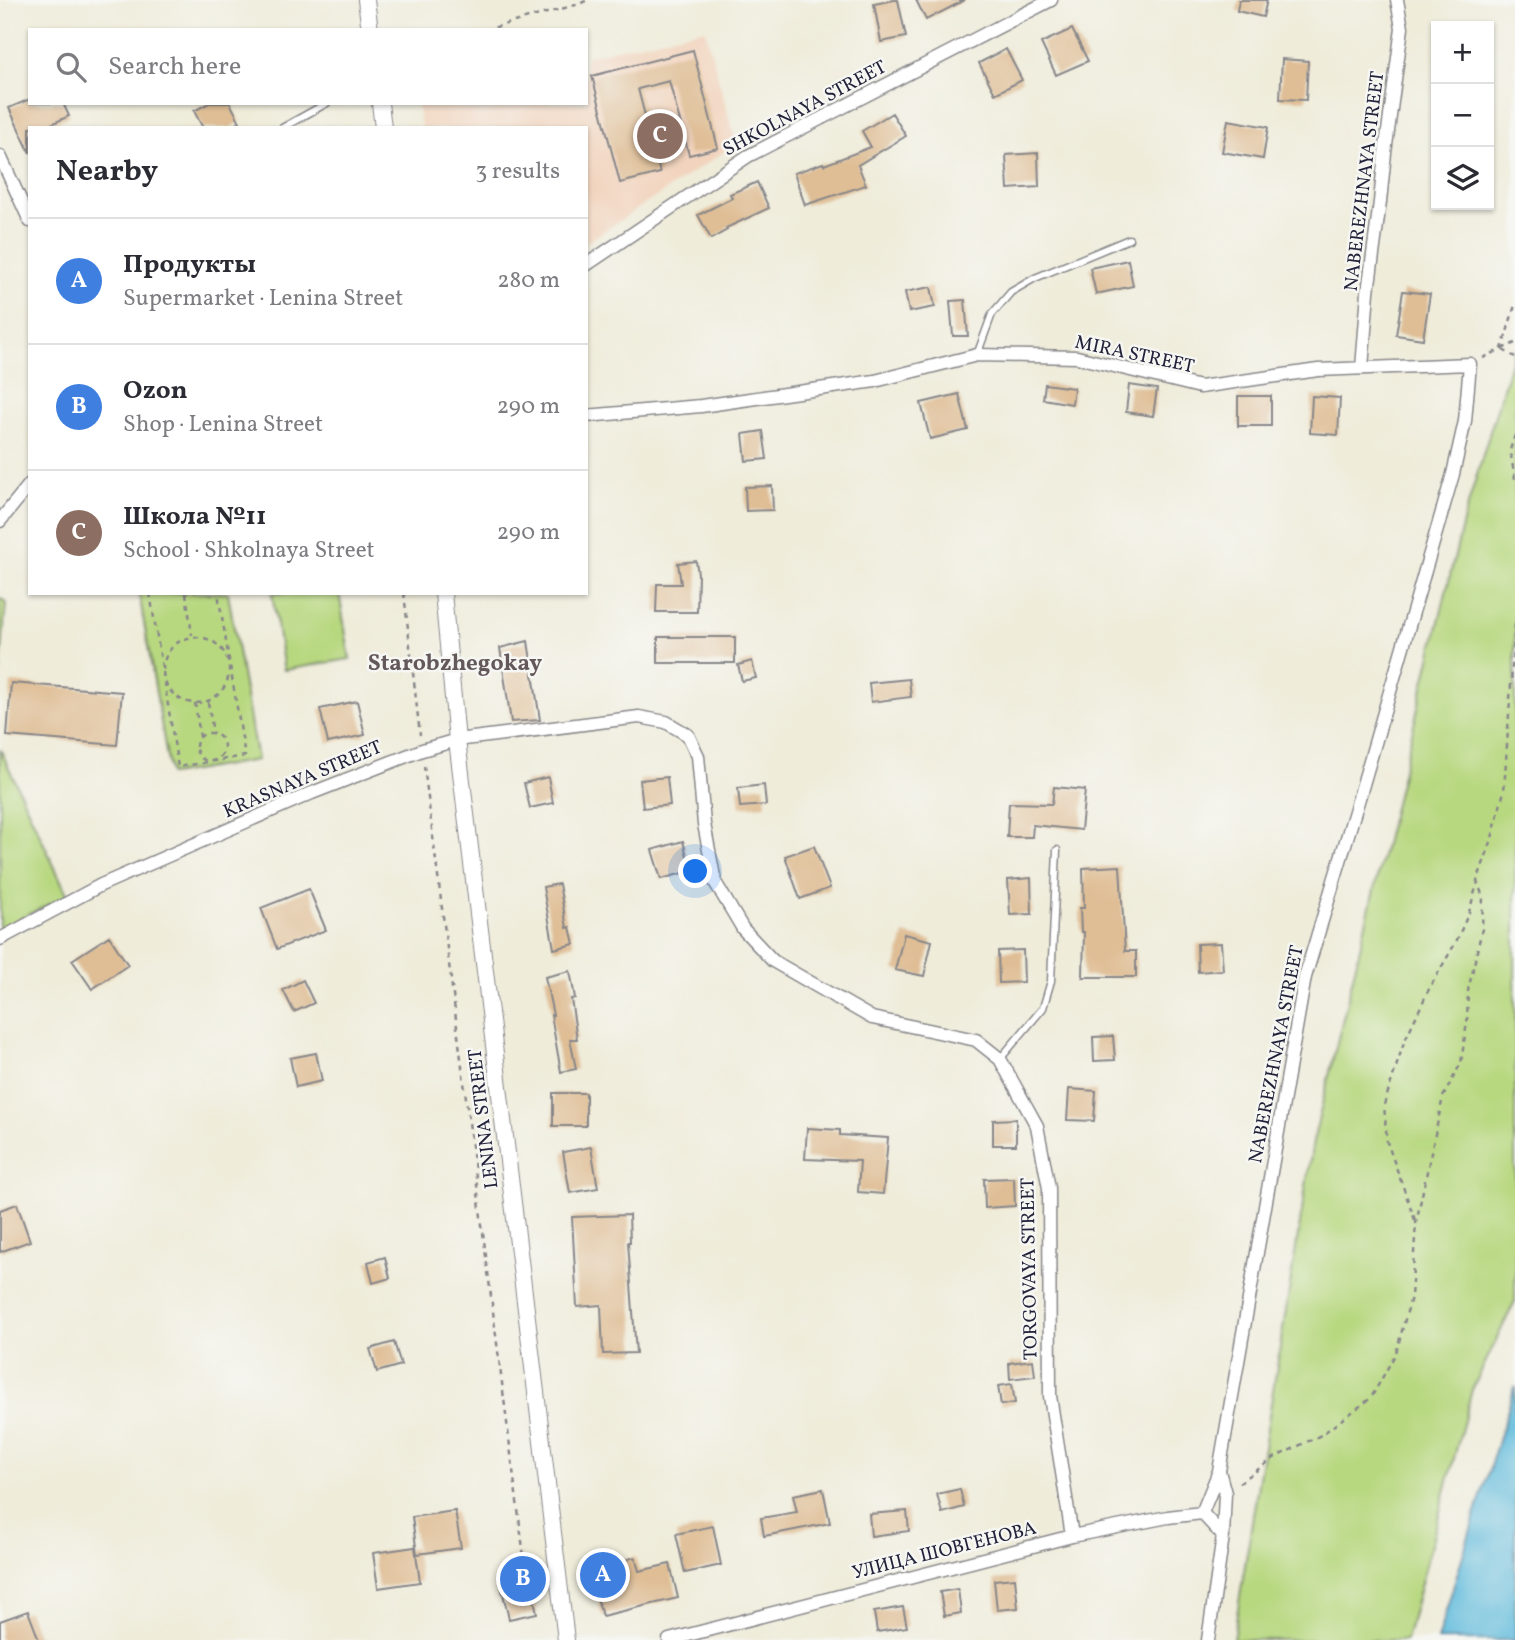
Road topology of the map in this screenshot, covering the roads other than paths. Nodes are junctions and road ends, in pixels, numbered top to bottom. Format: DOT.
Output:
graph roads {
  1 [pos="366,0"];
  2 [pos="1051,0"];
  3 [pos="1397,0"];
  4 [pos="370,28"];
  5 [pos="323,105"];
  6 [pos="380,105"];
  7 [pos="286,126"];
  8 [pos="383,126"];
  9 [pos="0,156"];
  10 [pos="28,217"];
  11 [pos="1129,239"];
  12 [pos="588,264"];
  13 [pos="977,355"];
  14 [pos="1470,364"];
  15 [pos="1362,368"];
  16 [pos="588,416"];
  17 [pos="28,487"];
  18 [pos="28,502"];
  19 [pos="13,506"];
  20 [pos="0,521"];
  21 [pos="443,595"];
  22 [pos="639,717"];
  23 [pos="457,740"];
  24 [pos="1058,850"];
  25 [pos="0,939"];
  26 [pos="1000,1059"];
  27 [pos="1219,1471"];
  28 [pos="1202,1513"];
  29 [pos="1072,1536"];
  30 [pos="1223,1536"];
  31 [pos="566,1640"];
  32 [pos="669,1640"];
  33 [pos="1208,1640"];
  1 -- 4 [label="street"];
  2 -- 12 [label="street, SHKOLNAYA STREET"];
  3 -- 15 [label="street, NABEREZHNAYA STREET"];
  5 -- 7 [label="lane"];
  6 -- 8 [label="street"];
  9 -- 10 [label="street"];
  11 -- 13 [label="lane"];
  13 -- 15 [label="street, MIRA STREET"];
  13 -- 16 [label="street, MIRA STREET"];
  14 -- 15 [label="street, MIRA STREET"];
  14 -- 27 [label="street, NABEREZHNAYA STREET"];
  17 -- 19 [label="street"];
  18 -- 19 [label="street"];
  19 -- 20 [label="street"];
  21 -- 23 [label="street, LENINA STREET"];
  22 -- 23 [label="street, KRASNAYA STREET"];
  22 -- 26 [label="street, TORGOVAYA STREET"];
  23 -- 25 [label="street, KRASNAYA STREET"];
  23 -- 31 [label="street, LENINA STREET"];
  24 -- 26 [label="lane"];
  26 -- 29 [label="street, TORGOVAYA STREET"];
  27 -- 28 [label="street"];
  27 -- 30 [label="street, NABEREZHNAYA STREET"];
  28 -- 29 [label="street, УЛИЦА ШОВГЕНОВА"];
  28 -- 30 [label="street"];
  29 -- 32 [label="street, УЛИЦА ШОВГЕНОВА"];
  30 -- 33 [label="street, NABEREZHNAYA STREET"];
}
